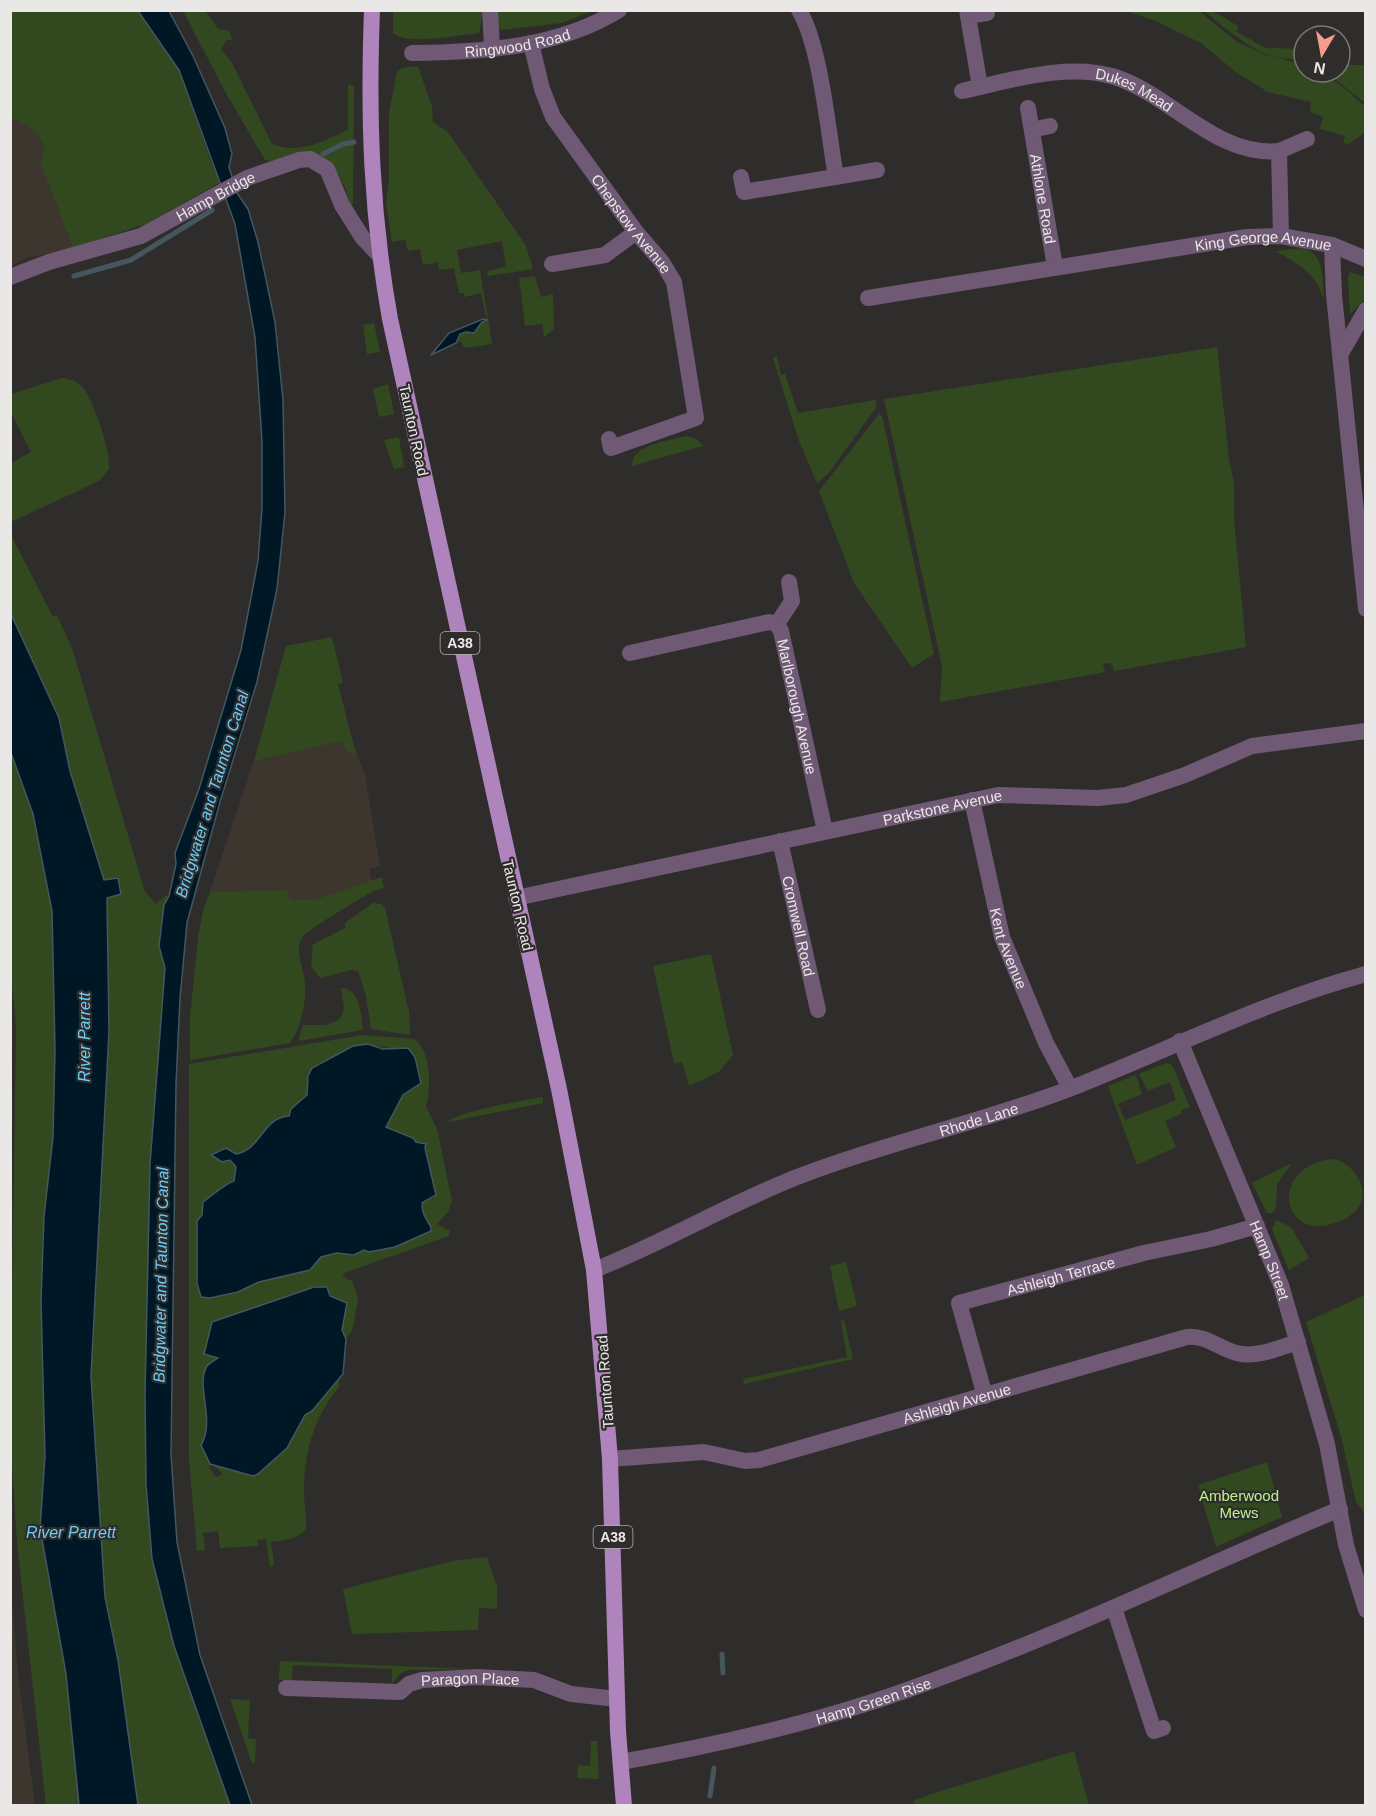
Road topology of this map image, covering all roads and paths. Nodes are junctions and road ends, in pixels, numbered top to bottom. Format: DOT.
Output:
graph roads {
  1 [pos="372,10"];
  2 [pos="490,10"];
  3 [pos="619,10"];
  4 [pos="799,10"];
  5 [pos="967,13"];
  6 [pos="987,13"];
  7 [pos="531,43"];
  8 [pos="492,47"];
  9 [pos="412,53"];
  10 [pos="980,87"];
  11 [pos="962,91"];
  12 [pos="1028,108"];
  13 [pos="1050,126"];
  14 [pos="1032,130"];
  15 [pos="1307,139"];
  16 [pos="1279,151"];
  17 [pos="877,170"];
  18 [pos="741,177"];
  19 [pos="836,177"];
  20 [pos="636,232"];
  21 [pos="1281,236"];
  22 [pos="1332,245"];
  23 [pos="378,254"];
  24 [pos="1365,259"];
  25 [pos="552,264"];
  26 [pos="1055,267"];
  27 [pos="10,277"];
  28 [pos="868,298"];
  29 [pos="1365,310"];
  30 [pos="1341,353"];
  31 [pos="609,439"];
  32 [pos="1362,533"];
  33 [pos="789,582"];
  34 [pos="1365,609"];
  35 [pos="777,624"];
  36 [pos="630,653"];
  37 [pos="1365,731"];
  38 [pos="972,800"];
  39 [pos="825,831"];
  40 [pos="780,841"];
  41 [pos="516,898"];
  42 [pos="1365,974"];
  43 [pos="818,1010"];
  44 [pos="1180,1041"];
  45 [pos="1070,1088"];
  46 [pos="1257,1226"];
  47 [pos="594,1270"];
  48 [pos="1298,1342"];
  49 [pos="985,1396"];
  50 [pos="610,1459"];
  51 [pos="1340,1509"];
  52 [pos="1114,1608"];
  53 [pos="1365,1610"];
  54 [pos="286,1688"];
  55 [pos="617,1699"];
  56 [pos="1153,1732"];
  57 [pos="621,1762"];
  58 [pos="624,1806"];
  1 -- 23 [label="main road, Taunton Road / A38"];
  2 -- 8 [label="street"];
  3 -- 7 [label="street, Ringwood Road"];
  4 -- 19 [label="street"];
  5 -- 6 [label="street"];
  5 -- 10 [label="street"];
  7 -- 8 [label="street, Ringwood Road"];
  7 -- 20 [label="street, Chepstow Avenue"];
  8 -- 9 [label="street, Ringwood Road"];
  10 -- 11 [label="street, Dukes Mead"];
  10 -- 16 [label="street, Dukes Mead"];
  12 -- 14 [label="street, Athlone Road"];
  13 -- 14 [label="street"];
  14 -- 26 [label="street, Athlone Road"];
  15 -- 16 [label="street, Dukes Mead"];
  16 -- 21 [label="street"];
  17 -- 19 [label="street"];
  18 -- 19 [label="street"];
  20 -- 25 [label="street"];
  20 -- 31 [label="street, Chepstow Avenue"];
  21 -- 22 [label="street, King George Avenue"];
  21 -- 26 [label="street, King George Avenue"];
  22 -- 24 [label="street"];
  22 -- 30 [label="street, King George Avenue"];
  23 -- 27 [label="street, Hamp Bridge"];
  23 -- 41 [label="main road, Taunton Road / A38"];
  26 -- 28 [label="street, King George Avenue"];
  29 -- 30 [label="street"];
  30 -- 32 [label="street, King George Avenue"];
  32 -- 34 [label="street, King George Avenue"];
  33 -- 35 [label="street"];
  35 -- 36 [label="street, Marlborough Avenue"];
  35 -- 39 [label="street, Marlborough Avenue"];
  37 -- 38 [label="street, Parkstone Avenue"];
  38 -- 39 [label="street, Parkstone Avenue"];
  38 -- 45 [label="street, Kent Avenue"];
  39 -- 40 [label="street, Parkstone Avenue"];
  40 -- 41 [label="street, Parkstone Avenue"];
  40 -- 43 [label="street, Cromwell Road"];
  41 -- 47 [label="main road, Taunton Road / A38"];
  42 -- 44 [label="street, Rhode Lane"];
  44 -- 45 [label="street, Rhode Lane"];
  44 -- 46 [label="street, Hamp Street"];
  45 -- 47 [label="street, Rhode Lane"];
  46 -- 48 [label="street, Hamp Street"];
  46 -- 49 [label="street, Ashleigh Terrace"];
  47 -- 50 [label="main road, Taunton Road / A38"];
  48 -- 49 [label="street, Ashleigh Avenue"];
  48 -- 51 [label="street, Hamp Street"];
  49 -- 50 [label="street, Ashleigh Avenue"];
  50 -- 55 [label="main road, Taunton Road / A38"];
  51 -- 52 [label="street, Hamp Green Rise"];
  51 -- 53 [label="street, Hamp Street"];
  52 -- 56 [label="street"];
  52 -- 57 [label="street, Hamp Green Rise"];
  54 -- 55 [label="street, Paragon Place"];
  55 -- 57 [label="main road, Taunton Road / A38"];
  57 -- 58 [label="main road, Taunton Road / A38"];
}
